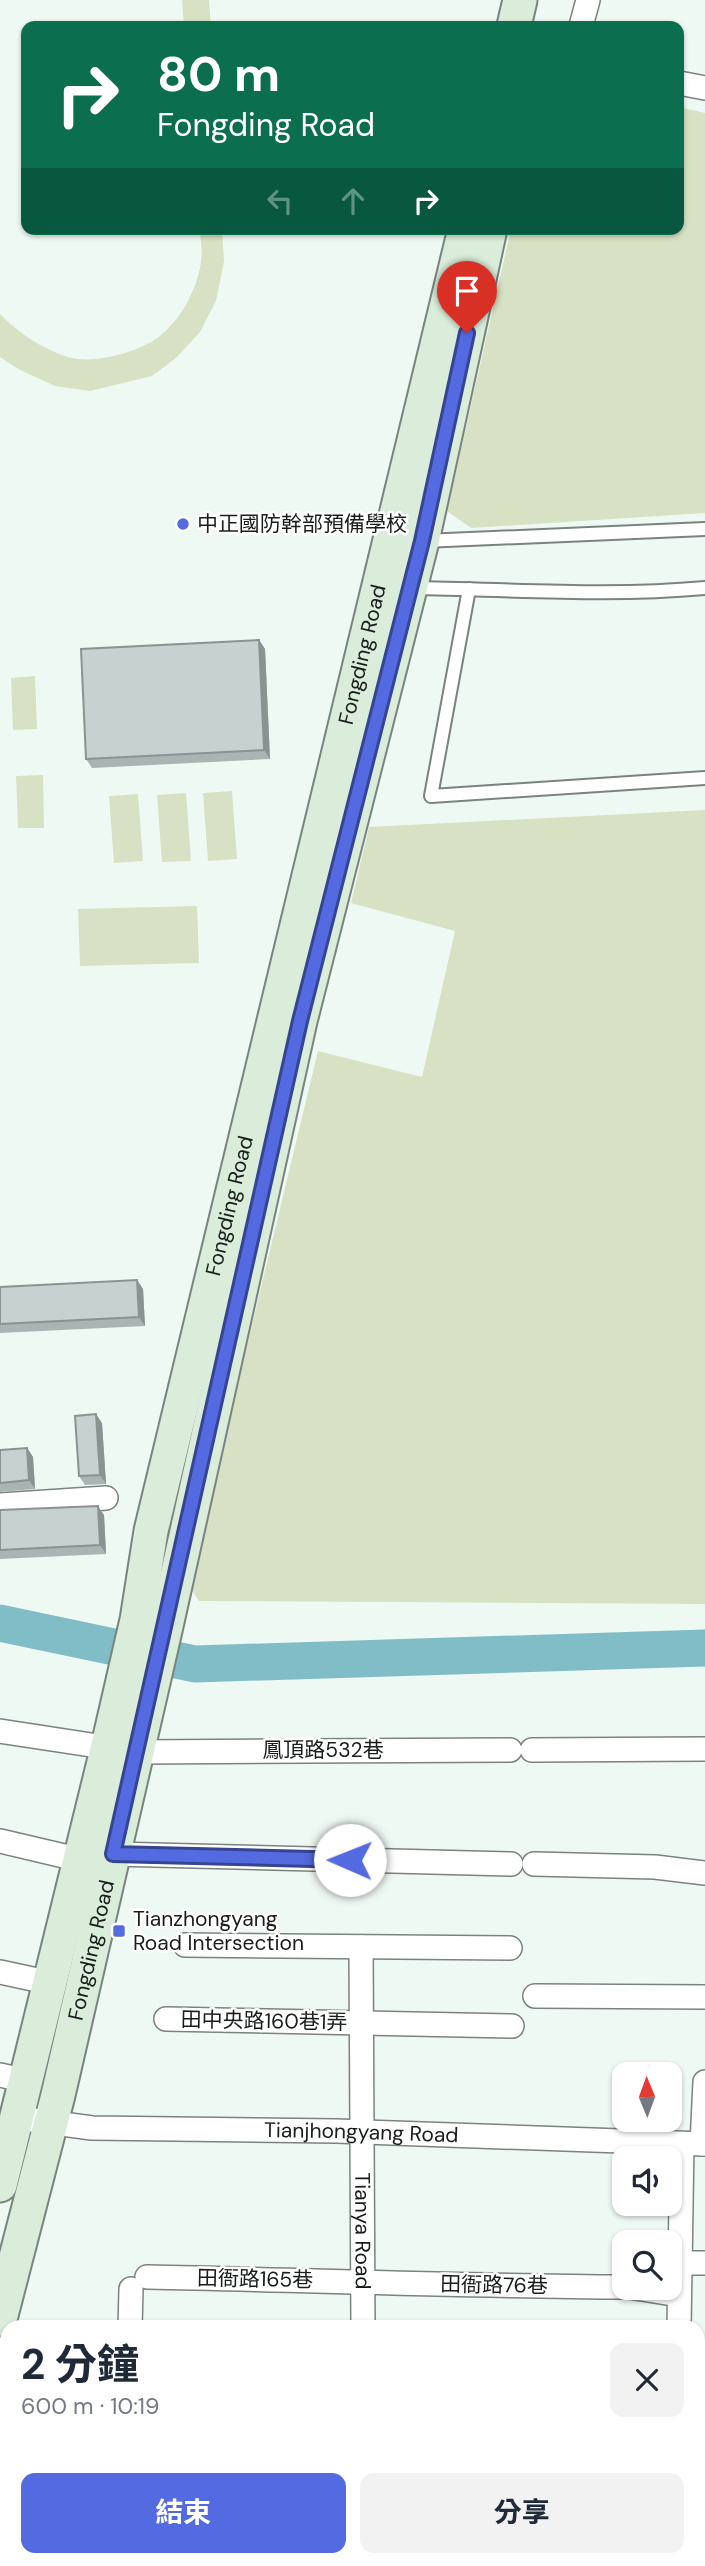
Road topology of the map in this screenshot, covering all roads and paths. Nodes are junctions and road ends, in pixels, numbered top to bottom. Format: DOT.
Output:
graph roads {
  1 [pos="520,0"];
  2 [pos="544,0"];
  3 [pos="588,0"];
  4 [pos="515,21"];
  5 [pos="538,21"];
  6 [pos="582,21"];
  7 [pos="684,84"];
  8 [pos="705,88"];
  9 [pos="464,235"];
  10 [pos="489,235"];
  11 [pos="705,528"];
  12 [pos="422,541"];
  13 [pos="410,588"];
  14 [pos="705,588"];
  15 [pos="469,589"];
  16 [pos="705,778"];
  17 [pos="106,1498"];
  18 [pos="0,1505"];
  19 [pos="152,1623"];
  20 [pos="0,1731"];
  21 [pos="122,1749"];
  22 [pos="705,1749"];
  23 [pos="0,1841"];
  24 [pos="97,1857"];
  25 [pos="705,1873"];
  26 [pos="186,1945"];
  27 [pos="361,1947"];
  28 [pos="510,1948"];
  29 [pos="0,1972"];
  30 [pos="51,1983"];
  31 [pos="535,1996"];
  32 [pos="705,1997"];
  33 [pos="166,2019"];
  34 [pos="361,2023"];
  35 [pos="512,2026"];
  36 [pos="13,2078"];
  37 [pos="705,2082"];
  38 [pos="17,2118"];
  39 [pos="51,2124"];
  40 [pos="362,2132"];
  41 [pos="696,2144"];
  42 [pos="2,2171"];
  43 [pos="682,2248"];
  44 [pos="682,2263"];
  45 [pos="705,2263"];
  46 [pos="364,2281"];
  47 [pos="612,2287"];
  48 [pos="679,2300"];
  49 [pos="0,2319"];
  50 [pos="132,2320"];
  51 [pos="363,2320"];
  52 [pos="679,2320"];
  1 -- 4 [label="main road"];
  2 -- 5 [label="main road"];
  3 -- 6 [label="street"];
  7 -- 8 [label="street"];
  9 -- 19 [label="main road, Fongding Road"];
  10 -- 12 [label="main road, Fongding Road"];
  11 -- 12 [label="lane"];
  12 -- 13 [label="main road, Fongding Road"];
  13 -- 15 [label="lane"];
  13 -- 19 [label="main road, Fongding Road"];
  14 -- 15 [label="lane"];
  15 -- 16 [label="lane"];
  17 -- 18 [label="street"];
  19 -- 21 [label="main road, Fongding Road"];
  20 -- 21 [label="street, 鳳頂路532巷"];
  21 -- 22 [label="street, 鳳頂路532巷"];
  21 -- 24 [label="main road, Fongding Road"];
  23 -- 24 [label="street"];
  24 -- 25 [label="street"];
  24 -- 30 [label="main road, Fongding Road"];
  24 -- 39 [label="main road, Fongding Road"];
  26 -- 27 [label="street"];
  27 -- 28 [label="street"];
  27 -- 34 [label="street, Tianya Road"];
  29 -- 30 [label="street"];
  30 -- 36 [label="main road, Fongding Road"];
  31 -- 32 [label="street"];
  33 -- 34 [label="street, 田中央路160巷1弄"];
  34 -- 35 [label="street, 田中央路160巷1弄"];
  34 -- 40 [label="street, Tianya Road"];
  36 -- 38 [label="main road, Fongding Road"];
  37 -- 41 [label="street"];
  38 -- 39 [label="street, Tianjhongyang Road"];
  38 -- 42 [label="main road, Fongding Road"];
  39 -- 40 [label="street, Tianjhongyang Road"];
  39 -- 49 [label="main road, Fongding Road"];
  40 -- 41 [label="street, Tianjhongyang Road"];
  40 -- 46 [label="street, Tianya Road"];
  41 -- 43 [label="street"];
  44 -- 45 [label="street"];
  46 -- 47 [label="street, 田衙路76巷"];
  46 -- 50 [label="street, 田衙路165巷"];
  46 -- 51 [label="street, Tianya Road"];
  48 -- 52 [label="street"];
}
